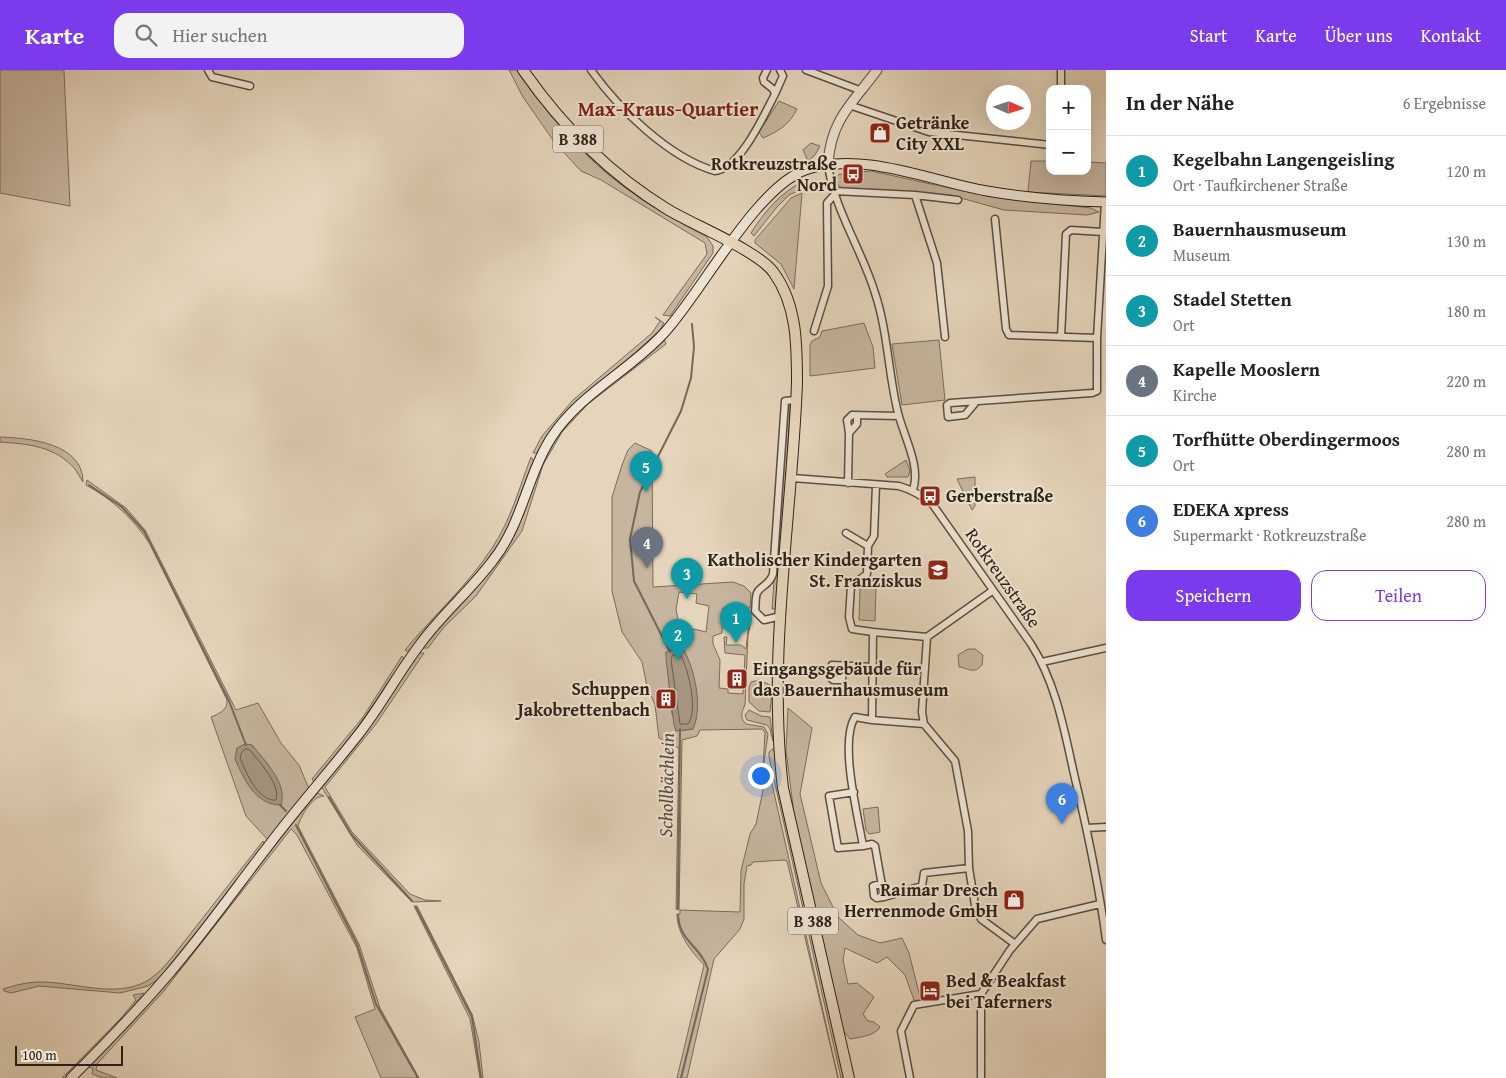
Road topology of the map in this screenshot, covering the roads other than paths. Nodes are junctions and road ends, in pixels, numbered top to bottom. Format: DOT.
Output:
graph roads {
  1 [pos="208,70"];
  2 [pos="523,70"];
  3 [pos="591,70"];
  4 [pos="767,70"];
  5 [pos="780,70"];
  6 [pos="806,70"];
  7 [pos="877,70"];
  8 [pos="1061,70"];
  9 [pos="1061,85"];
  10 [pos="250,86"];
  11 [pos="862,91"];
  12 [pos="775,94"];
  13 [pos="850,106"];
  14 [pos="1046,146"];
  15 [pos="828,164"];
  16 [pos="834,193"];
  17 [pos="915,195"];
  18 [pos="958,200"];
  19 [pos="1106,202"];
  20 [pos="996,219"];
  21 [pos="1104,232"];
  22 [pos="731,244"];
  23 [pos="814,331"];
  24 [pos="1061,337"];
  25 [pos="945,338"];
  26 [pos="1097,338"];
  27 [pos="796,400"];
  28 [pos="976,402"];
  29 [pos="857,416"];
  30 [pos="898,416"];
  31 [pos="849,433"];
  32 [pos="792,478"];
  33 [pos="848,483"];
  34 [pos="876,485"];
  35 [pos="913,490"];
  36 [pos="846,533"];
  37 [pos="868,546"];
  38 [pos="992,591"];
  39 [pos="781,616"];
  40 [pos="873,632"];
  41 [pos="927,637"];
  42 [pos="1106,648"];
  43 [pos="1042,662"];
  44 [pos="843,666"];
  45 [pos="872,667"];
  46 [pos="872,720"];
  47 [pos="924,724"];
  48 [pos="854,792"];
  49 [pos="1106,827"];
  50 [pos="1087,828"];
  51 [pos="863,846"];
  52 [pos="969,868"];
  53 [pos="1100,904"];
  54 [pos="1106,940"];
  55 [pos="1015,944"];
  56 [pos="981,994"];
  57 [pos="72,1078"];
  58 [pos="849,1078"];
  59 [pos="910,1078"];
  60 [pos="981,1078"];
  1 -- 10 [label="street"];
  2 -- 22 [label="main road, B 388"];
  3 -- 12 [label="street"];
  4 -- 12 [label="street"];
  5 -- 12 [label="street"];
  6 -- 11 [label="street"];
  7 -- 11 [label="main road"];
  8 -- 9 [label="street"];
  11 -- 13 [label="main road"];
  13 -- 14 [label="street"];
  13 -- 15 [label="main road"];
  15 -- 16 [label="street"];
  15 -- 19 [label="main road"];
  15 -- 22 [label="main road"];
  16 -- 17 [label="street"];
  16 -- 23 [label="street"];
  16 -- 30 [label="street"];
  17 -- 18 [label="street"];
  17 -- 25 [label="street"];
  19 -- 21 [label="street"];
  20 -- 24 [label="street"];
  21 -- 24 [label="street"];
  21 -- 26 [label="street"];
  22 -- 27 [label="main road, B 388"];
  22 -- 57 [label="main road"];
  24 -- 26 [label="street"];
  26 -- 28 [label="street"];
  27 -- 32 [label="main road, B 388"];
  27 -- 39 [label="street"];
  29 -- 30 [label="street"];
  29 -- 31 [label="street"];
  29 -- 31 [label="street"];
  30 -- 35 [label="street"];
  31 -- 33 [label="street"];
  32 -- 33 [label="street"];
  32 -- 39 [label="main road, B 388"];
  33 -- 34 [label="street"];
  34 -- 35 [label="street"];
  34 -- 37 [label="street"];
  35 -- 38 [label="street, Rotkreuzstraße"];
  36 -- 37 [label="street"];
  37 -- 40 [label="street"];
  38 -- 41 [label="street"];
  38 -- 43 [label="street, Rotkreuzstraße"];
  39 -- 58 [label="main road, B 388"];
  40 -- 41 [label="street"];
  40 -- 45 [label="street"];
  41 -- 47 [label="street"];
  42 -- 43 [label="street"];
  43 -- 50 [label="street, Rotkreuzstraße"];
  44 -- 45 [label="street"];
  45 -- 46 [label="street"];
  46 -- 47 [label="street"];
  46 -- 48 [label="street"];
  47 -- 52 [label="street"];
  48 -- 51 [label="street"];
  48 -- 51 [label="street"];
  49 -- 50 [label="street"];
  50 -- 53 [label="street, Rotkreuzstraße"];
  51 -- 52 [label="street"];
  52 -- 55 [label="street"];
  53 -- 54 [label="street, Rotkreuzstraße"];
  53 -- 55 [label="street"];
  55 -- 56 [label="street"];
  56 -- 59 [label="street"];
  56 -- 60 [label="street"];
}
